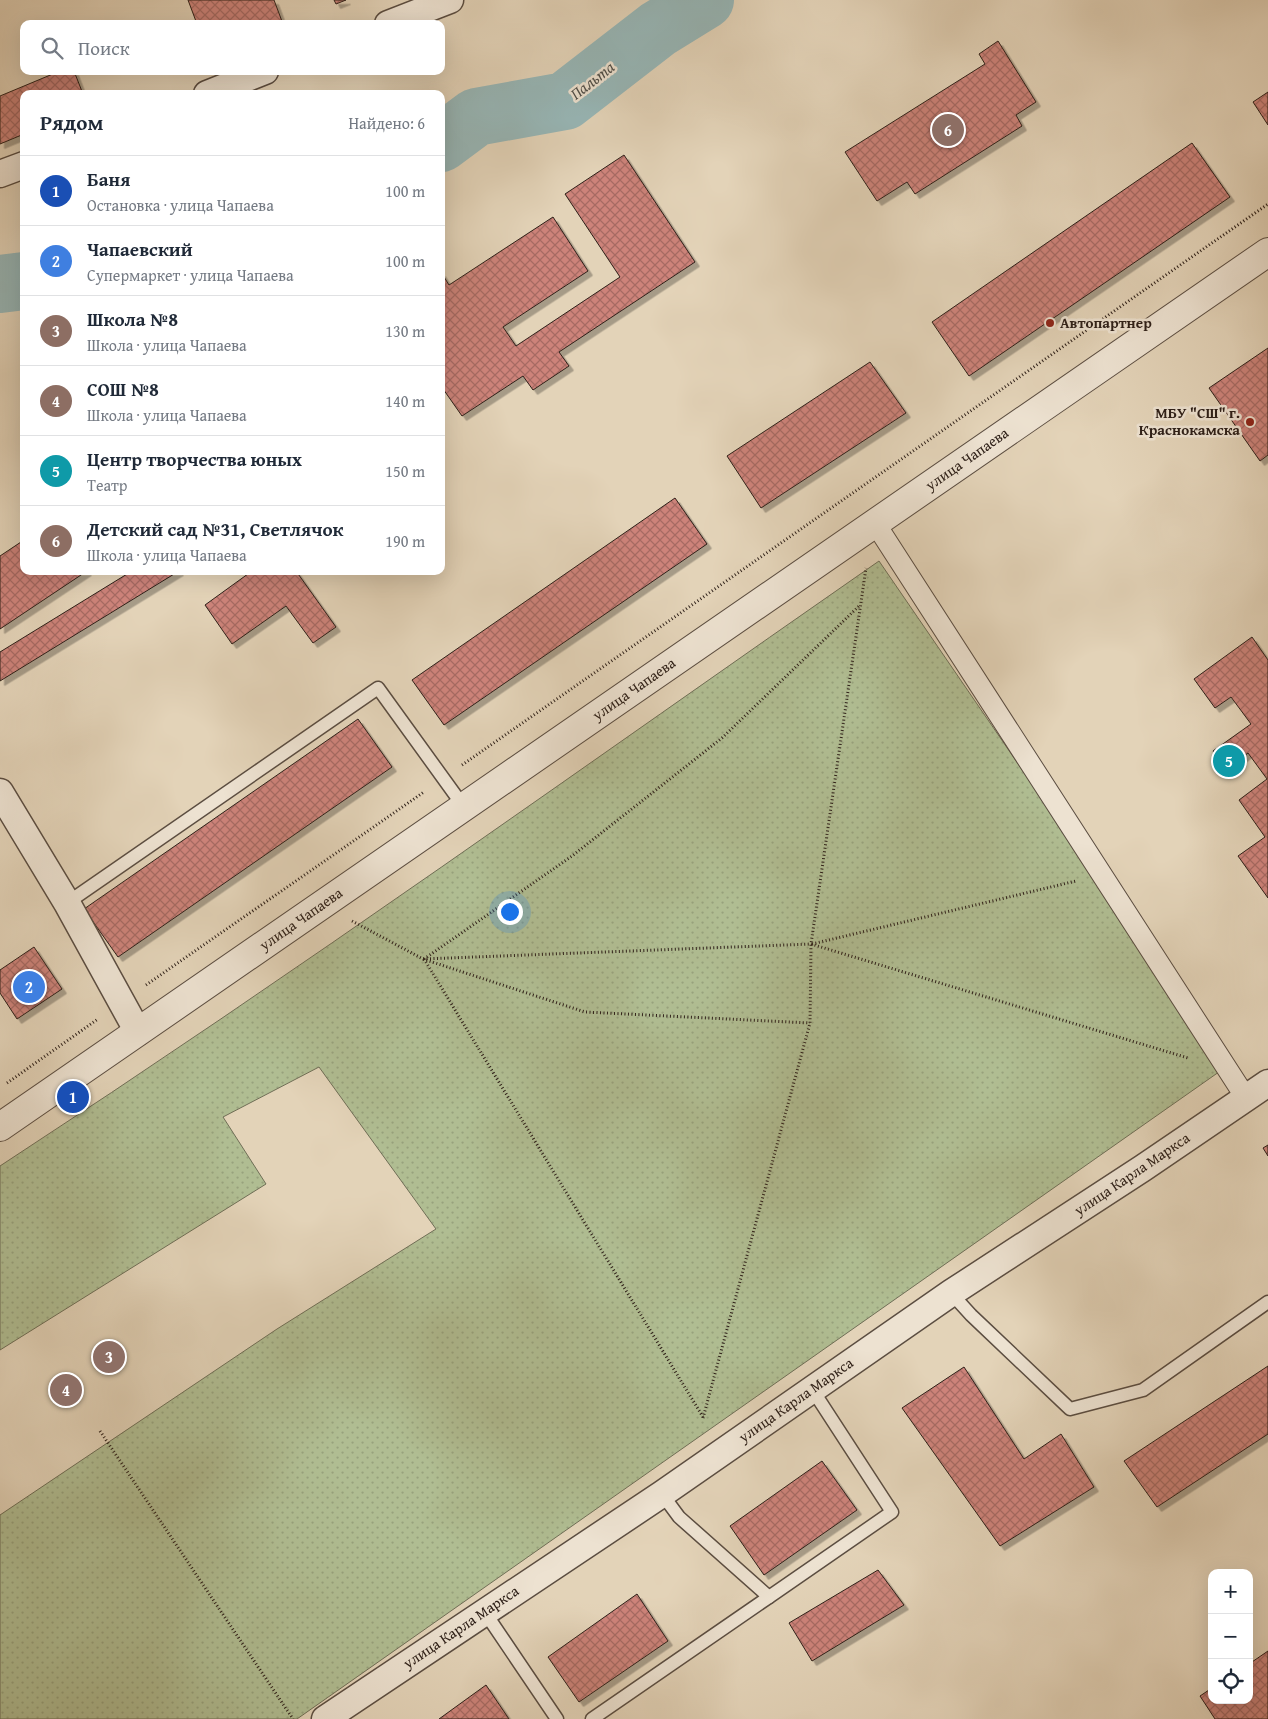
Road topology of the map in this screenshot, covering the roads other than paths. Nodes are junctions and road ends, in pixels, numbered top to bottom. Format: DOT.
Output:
graph roads {
  1 [pos="450,0"];
  2 [pos="398,20"];
  3 [pos="255,75"];
  4 [pos="217,90"];
  5 [pos="20,166"];
  6 [pos="0,174"];
  7 [pos="1268,252"];
  8 [pos="875,523"];
  9 [pos="0,792"];
  10 [pos="464,807"];
  11 [pos="67,903"];
  12 [pos="138,1032"];
  13 [pos="1268,1083"];
  14 [pos="1246,1098"];
  15 [pos="0,1127"];
  16 [pos="951,1293"];
  17 [pos="1268,1302"];
  18 [pos="812,1389"];
  19 [pos="662,1494"];
  20 [pos="769,1597"];
  21 [pos="484,1611"];
  22 [pos="325,1719"];
  23 [pos="557,1719"];
  24 [pos="592,1719"];
  1 -- 2 [label="street"];
  3 -- 4 [label="street"];
  5 -- 6 [label="street"];
  7 -- 8 [label="street, улица Чапаева"];
  8 -- 10 [label="street, улица Чапаева"];
  8 -- 14 [label="street"];
  9 -- 11 [label="street"];
  10 -- 11 [label="lane"];
  10 -- 12 [label="street, улица Чапаева"];
  11 -- 12 [label="street"];
  12 -- 15 [label="street, улица Чапаева"];
  13 -- 14 [label="street, улица Карла Маркса"];
  14 -- 16 [label="street, улица Карла Маркса"];
  16 -- 17 [label="lane"];
  16 -- 18 [label="street, улица Карла Маркса"];
  18 -- 19 [label="street, улица Карла Маркса"];
  18 -- 20 [label="lane"];
  19 -- 20 [label="lane"];
  19 -- 21 [label="street, улица Карла Маркса"];
  20 -- 24 [label="lane"];
  21 -- 22 [label="street, улица Карла Маркса"];
  21 -- 23 [label="lane"];
}
